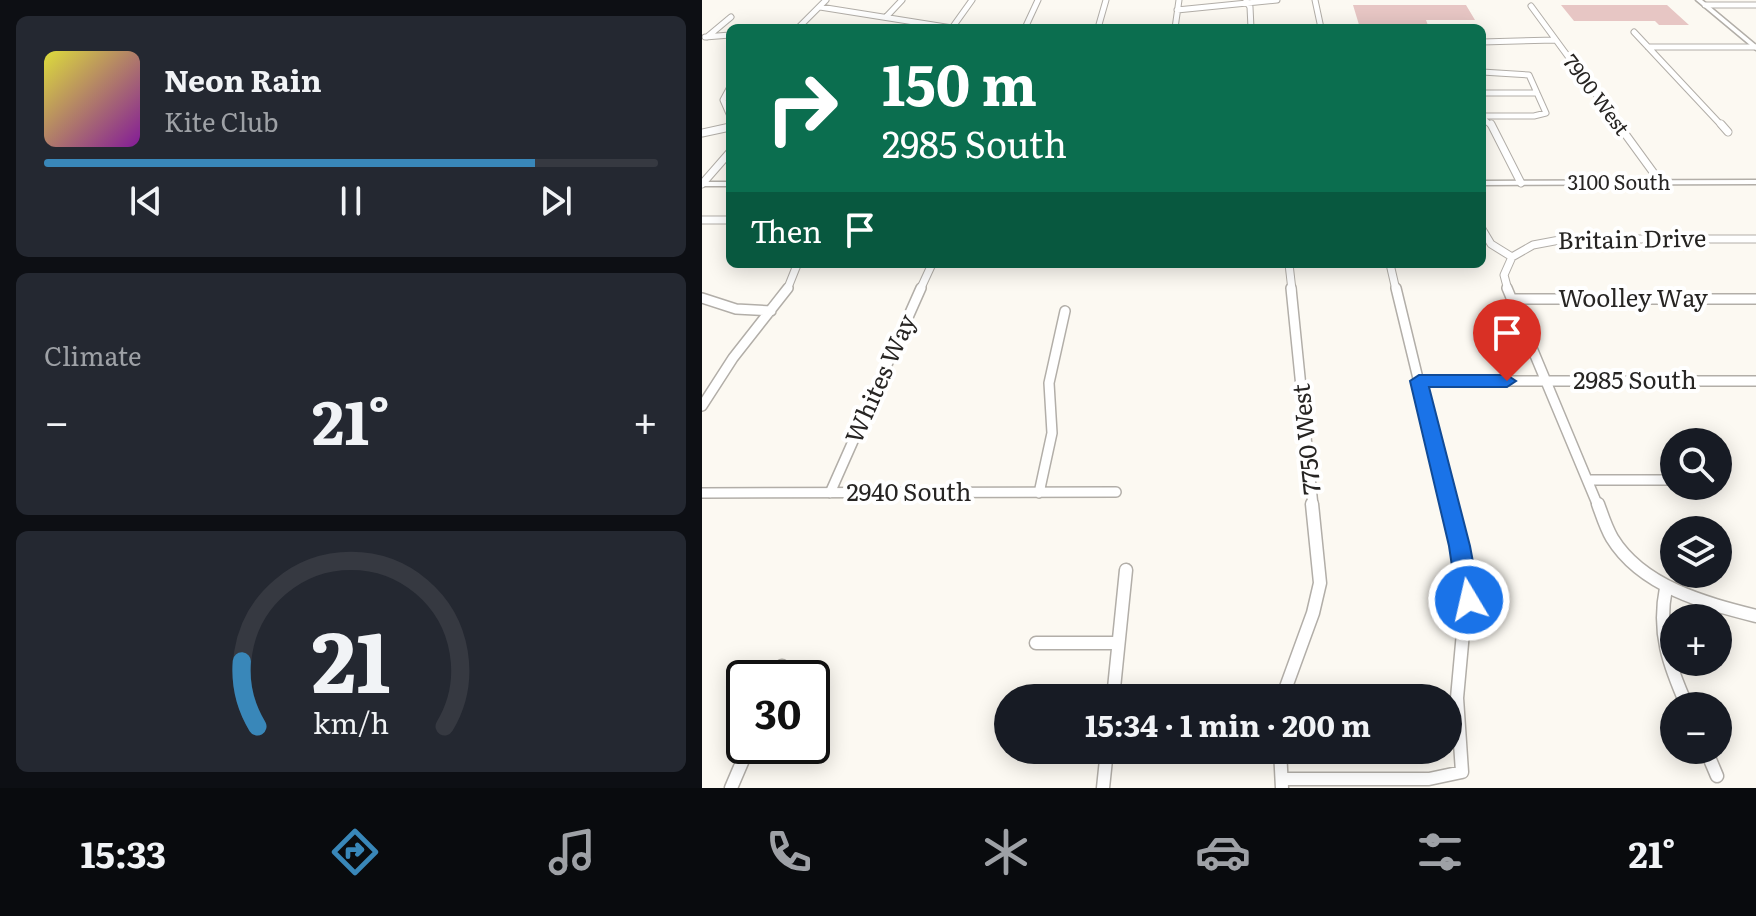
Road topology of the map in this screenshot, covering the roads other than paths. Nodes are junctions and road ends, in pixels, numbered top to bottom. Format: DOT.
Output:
graph roads {
  1 [pos="826,0"];
  2 [pos="902,0"];
  3 [pos="972,0"];
  4 [pos="1038,0"];
  5 [pos="1106,0"];
  6 [pos="1179,0"];
  7 [pos="1277,0"];
  8 [pos="1315,0"];
  9 [pos="1247,2"];
  10 [pos="1528,3"];
  11 [pos="1702,3"];
  12 [pos="1756,5"];
  13 [pos="820,7"];
  14 [pos="1177,10"];
  15 [pos="731,17"];
  16 [pos="886,17"];
  17 [pos="802,24"];
  18 [pos="928,24"];
  19 [pos="955,24"];
  20 [pos="1027,24"];
  21 [pos="1099,24"];
  22 [pos="1175,24"];
  23 [pos="1250,24"];
  24 [pos="1320,24"];
  25 [pos="1634,32"];
  26 [pos="726,35"];
  27 [pos="705,37"];
  28 [pos="1555,40"];
  29 [pos="1486,42"];
  30 [pos="1648,47"];
  31 [pos="1755,47"];
  32 [pos="1486,72"];
  33 [pos="1486,93"];
  34 [pos="1537,93"];
  35 [pos="1497,116"];
  36 [pos="1486,117"];
  37 [pos="1486,120"];
  38 [pos="1490,123"];
  39 [pos="726,128"];
  40 [pos="1728,132"];
  41 [pos="702,133"];
  42 [pos="726,157"];
  43 [pos="1756,182"];
  44 [pos="1486,183"];
  45 [pos="1521,183"];
  46 [pos="1661,183"];
  47 [pos="702,184"];
  48 [pos="726,184"];
  49 [pos="702,220"];
  50 [pos="726,220"];
  51 [pos="1486,236"];
  52 [pos="1756,239"];
  53 [pos="1512,257"];
  54 [pos="796,268"];
  55 [pos="930,268"];
  56 [pos="1289,268"];
  57 [pos="1391,268"];
  58 [pos="702,298"];
  59 [pos="1511,299"];
  60 [pos="1756,299"];
  61 [pos="771,311"];
  62 [pos="1065,311"];
  63 [pos="1419,381"];
  64 [pos="1547,381"];
  65 [pos="1756,381"];
  66 [pos="702,406"];
  67 [pos="1588,480"];
  68 [pos="1660,480"];
  69 [pos="1116,492"];
  70 [pos="702,493"];
  71 [pos="830,493"];
  72 [pos="1039,493"];
  73 [pos="1126,570"];
  74 [pos="1660,584"];
  75 [pos="1666,588"];
  76 [pos="1756,616"];
  77 [pos="1036,643"];
  78 [pos="1118,643"];
  79 [pos="1114,684"];
  80 [pos="1286,684"];
  81 [pos="1682,692"];
  82 [pos="741,764"];
  83 [pos="1106,764"];
  84 [pos="1281,764"];
  85 [pos="1712,764"];
  86 [pos="1717,776"];
  87 [pos="1282,784"];
  88 [pos="731,788"];
  89 [pos="1103,788"];
  1 -- 13 [label="street"];
  2 -- 16 [label="street"];
  3 -- 19 [label="street"];
  4 -- 20 [label="street"];
  5 -- 21 [label="street"];
  6 -- 14 [label="street"];
  7 -- 9 [label="street"];
  8 -- 24 [label="street"];
  9 -- 14 [label="street"];
  9 -- 23 [label="street"];
  10 -- 28 [label="street, 7900 West"];
  11 -- 12 [label="street"];
  11 -- 31 [label="street"];
  13 -- 16 [label="street"];
  13 -- 17 [label="street"];
  14 -- 22 [label="street"];
  15 -- 27 [label="street"];
  16 -- 18 [label="street"];
  25 -- 30 [label="street"];
  26 -- 27 [label="street"];
  28 -- 29 [label="street"];
  28 -- 46 [label="street, 7900 West"];
  30 -- 31 [label="street"];
  30 -- 40 [label="street"];
  32 -- 34 [label="street"];
  33 -- 34 [label="street"];
  34 -- 35 [label="street"];
  35 -- 36 [label="street"];
  35 -- 38 [label="street"];
  37 -- 38 [label="street"];
  38 -- 45 [label="street"];
  39 -- 41 [label="street"];
  42 -- 47 [label="street"];
  43 -- 46 [label="street, 3100 South"];
  44 -- 45 [label="street, 3100 South"];
  45 -- 46 [label="street, 3100 South"];
  47 -- 48 [label="street"];
  49 -- 50 [label="street"];
  51 -- 53 [label="street"];
  52 -- 53 [label="street, Britain Drive"];
  53 -- 59 [label="street"];
  54 -- 61 [label="street"];
  55 -- 71 [label="street, Whites Way"];
  56 -- 80 [label="street, 7750 West"];
  57 -- 63 [label="street"];
  58 -- 61 [label="street"];
  59 -- 60 [label="street, Woolley Way"];
  59 -- 64 [label="street"];
  61 -- 66 [label="street"];
  62 -- 72 [label="street"];
  63 -- 64 [label="street, 2985 South"];
  63 -- 87 [label="street"];
  64 -- 65 [label="street, 2985 South"];
  64 -- 67 [label="street"];
  67 -- 68 [label="street"];
  67 -- 74 [label="street"];
  69 -- 72 [label="street, 2940 South"];
  70 -- 71 [label="street, 2940 South"];
  71 -- 72 [label="street, 2940 South"];
  73 -- 78 [label="street"];
  75 -- 76 [label="street"];
  75 -- 81 [label="street"];
  77 -- 78 [label="street"];
  78 -- 79 [label="street"];
  82 -- 88 [label="street"];
  83 -- 89 [label="street"];
  84 -- 87 [label="street"];
  85 -- 86 [label="street"];
}
